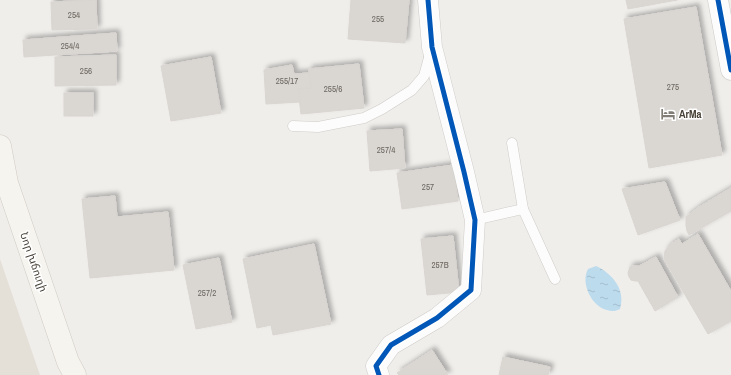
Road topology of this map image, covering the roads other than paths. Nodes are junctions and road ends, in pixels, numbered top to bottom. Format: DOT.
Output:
graph roads {
  1 [pos="428,0"];
  2 [pos="718,0"];
  3 [pos="432,46"];
  4 [pos="731,70"];
  5 [pos="294,126"];
  6 [pos="512,143"];
  7 [pos="0,146"];
  8 [pos="524,209"];
  9 [pos="475,220"];
  10 [pos="555,279"];
  11 [pos="75,375"];
  12 [pos="379,375"];
  1 -- 3 [label="street"];
  2 -- 4 [label="street"];
  3 -- 5 [label="lane"];
  3 -- 9 [label="street"];
  6 -- 8 [label="lane"];
  7 -- 11 [label="main road, Նոր խճուղի"];
  8 -- 9 [label="lane"];
  8 -- 10 [label="lane"];
  9 -- 12 [label="street"];
}
